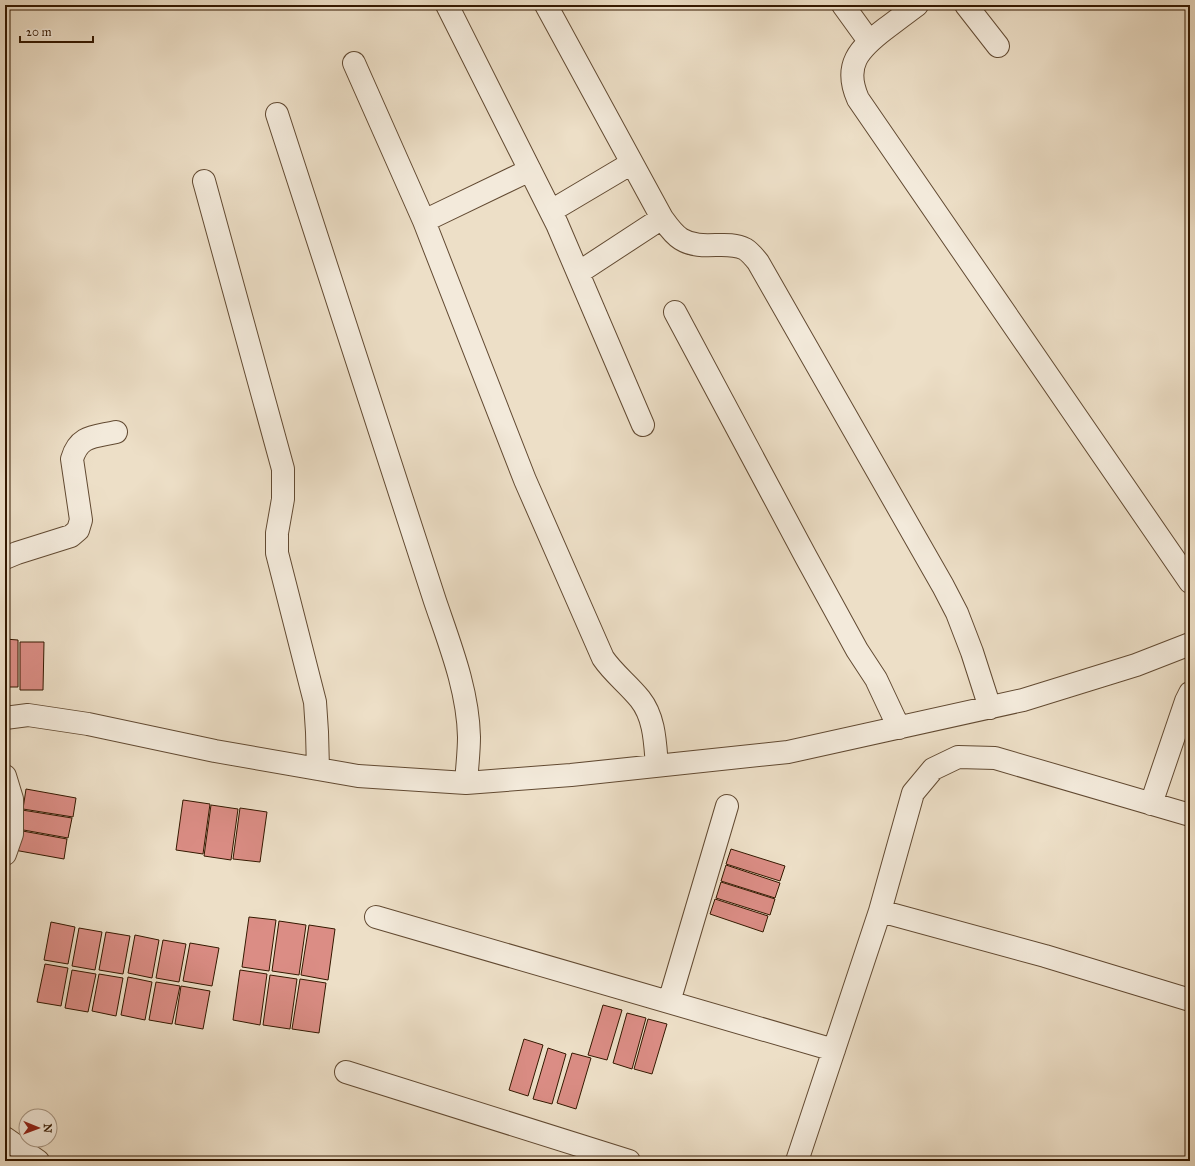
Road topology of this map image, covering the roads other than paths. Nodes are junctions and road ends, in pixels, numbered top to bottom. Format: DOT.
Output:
graph roads {
  1 [pos="447,5"];
  2 [pos="546,5"];
  3 [pos="843,5"];
  4 [pos="917,5"];
  5 [pos="966,5"];
  6 [pos="869,41"];
  7 [pos="998,46"];
  8 [pos="354,63"];
  9 [pos="277,114"];
  10 [pos="632,163"];
  11 [pos="530,170"];
  12 [pos="204,181"];
  13 [pos="551,211"];
  14 [pos="662,218"];
  15 [pos="424,220"];
  16 [pos="578,274"];
  17 [pos="675,312"];
  18 [pos="643,425"];
  19 [pos="116,432"];
  20 [pos="5,558"];
  21 [pos="1190,582"];
  22 [pos="1190,644"];
  23 [pos="1190,693"];
  24 [pos="990,708"];
  25 [pos="5,718"];
  26 [pos="899,728"];
  27 [pos="656,766"];
  28 [pos="318,769"];
  29 [pos="5,776"];
  30 [pos="466,783"];
  31 [pos="1151,804"];
  32 [pos="727,806"];
  33 [pos="1190,815"];
  34 [pos="5,854"];
  35 [pos="880,911"];
  36 [pos="376,917"];
  37 [pos="1190,1000"];
  38 [pos="669,1002"];
  39 [pos="834,1050"];
  40 [pos="346,1072"];
  41 [pos="5,1138"];
  42 [pos="38,1161"];
  43 [pos="629,1161"];
  44 [pos="797,1161"];
  1 -- 11 [label="street"];
  2 -- 10 [label="street"];
  3 -- 6 [label="street"];
  4 -- 6 [label="street"];
  5 -- 7 [label="street"];
  6 -- 21 [label="street"];
  8 -- 15 [label="street"];
  9 -- 30 [label="street"];
  10 -- 13 [label="street"];
  10 -- 14 [label="street"];
  11 -- 13 [label="street"];
  11 -- 15 [label="street"];
  12 -- 28 [label="street"];
  13 -- 16 [label="street"];
  14 -- 16 [label="street"];
  14 -- 24 [label="street"];
  15 -- 27 [label="street"];
  16 -- 18 [label="street"];
  17 -- 26 [label="street"];
  19 -- 20 [label="street"];
  22 -- 24 [label="street"];
  23 -- 31 [label="street"];
  24 -- 26 [label="street"];
  25 -- 28 [label="street"];
  26 -- 27 [label="street"];
  27 -- 30 [label="street"];
  28 -- 30 [label="street"];
  29 -- 34 [label="street"];
  31 -- 33 [label="street"];
  31 -- 35 [label="street"];
  32 -- 38 [label="street"];
  35 -- 37 [label="street"];
  35 -- 39 [label="street"];
  36 -- 38 [label="street"];
  38 -- 39 [label="street"];
  39 -- 44 [label="street"];
  40 -- 43 [label="street"];
  41 -- 42 [label="street"];
}
